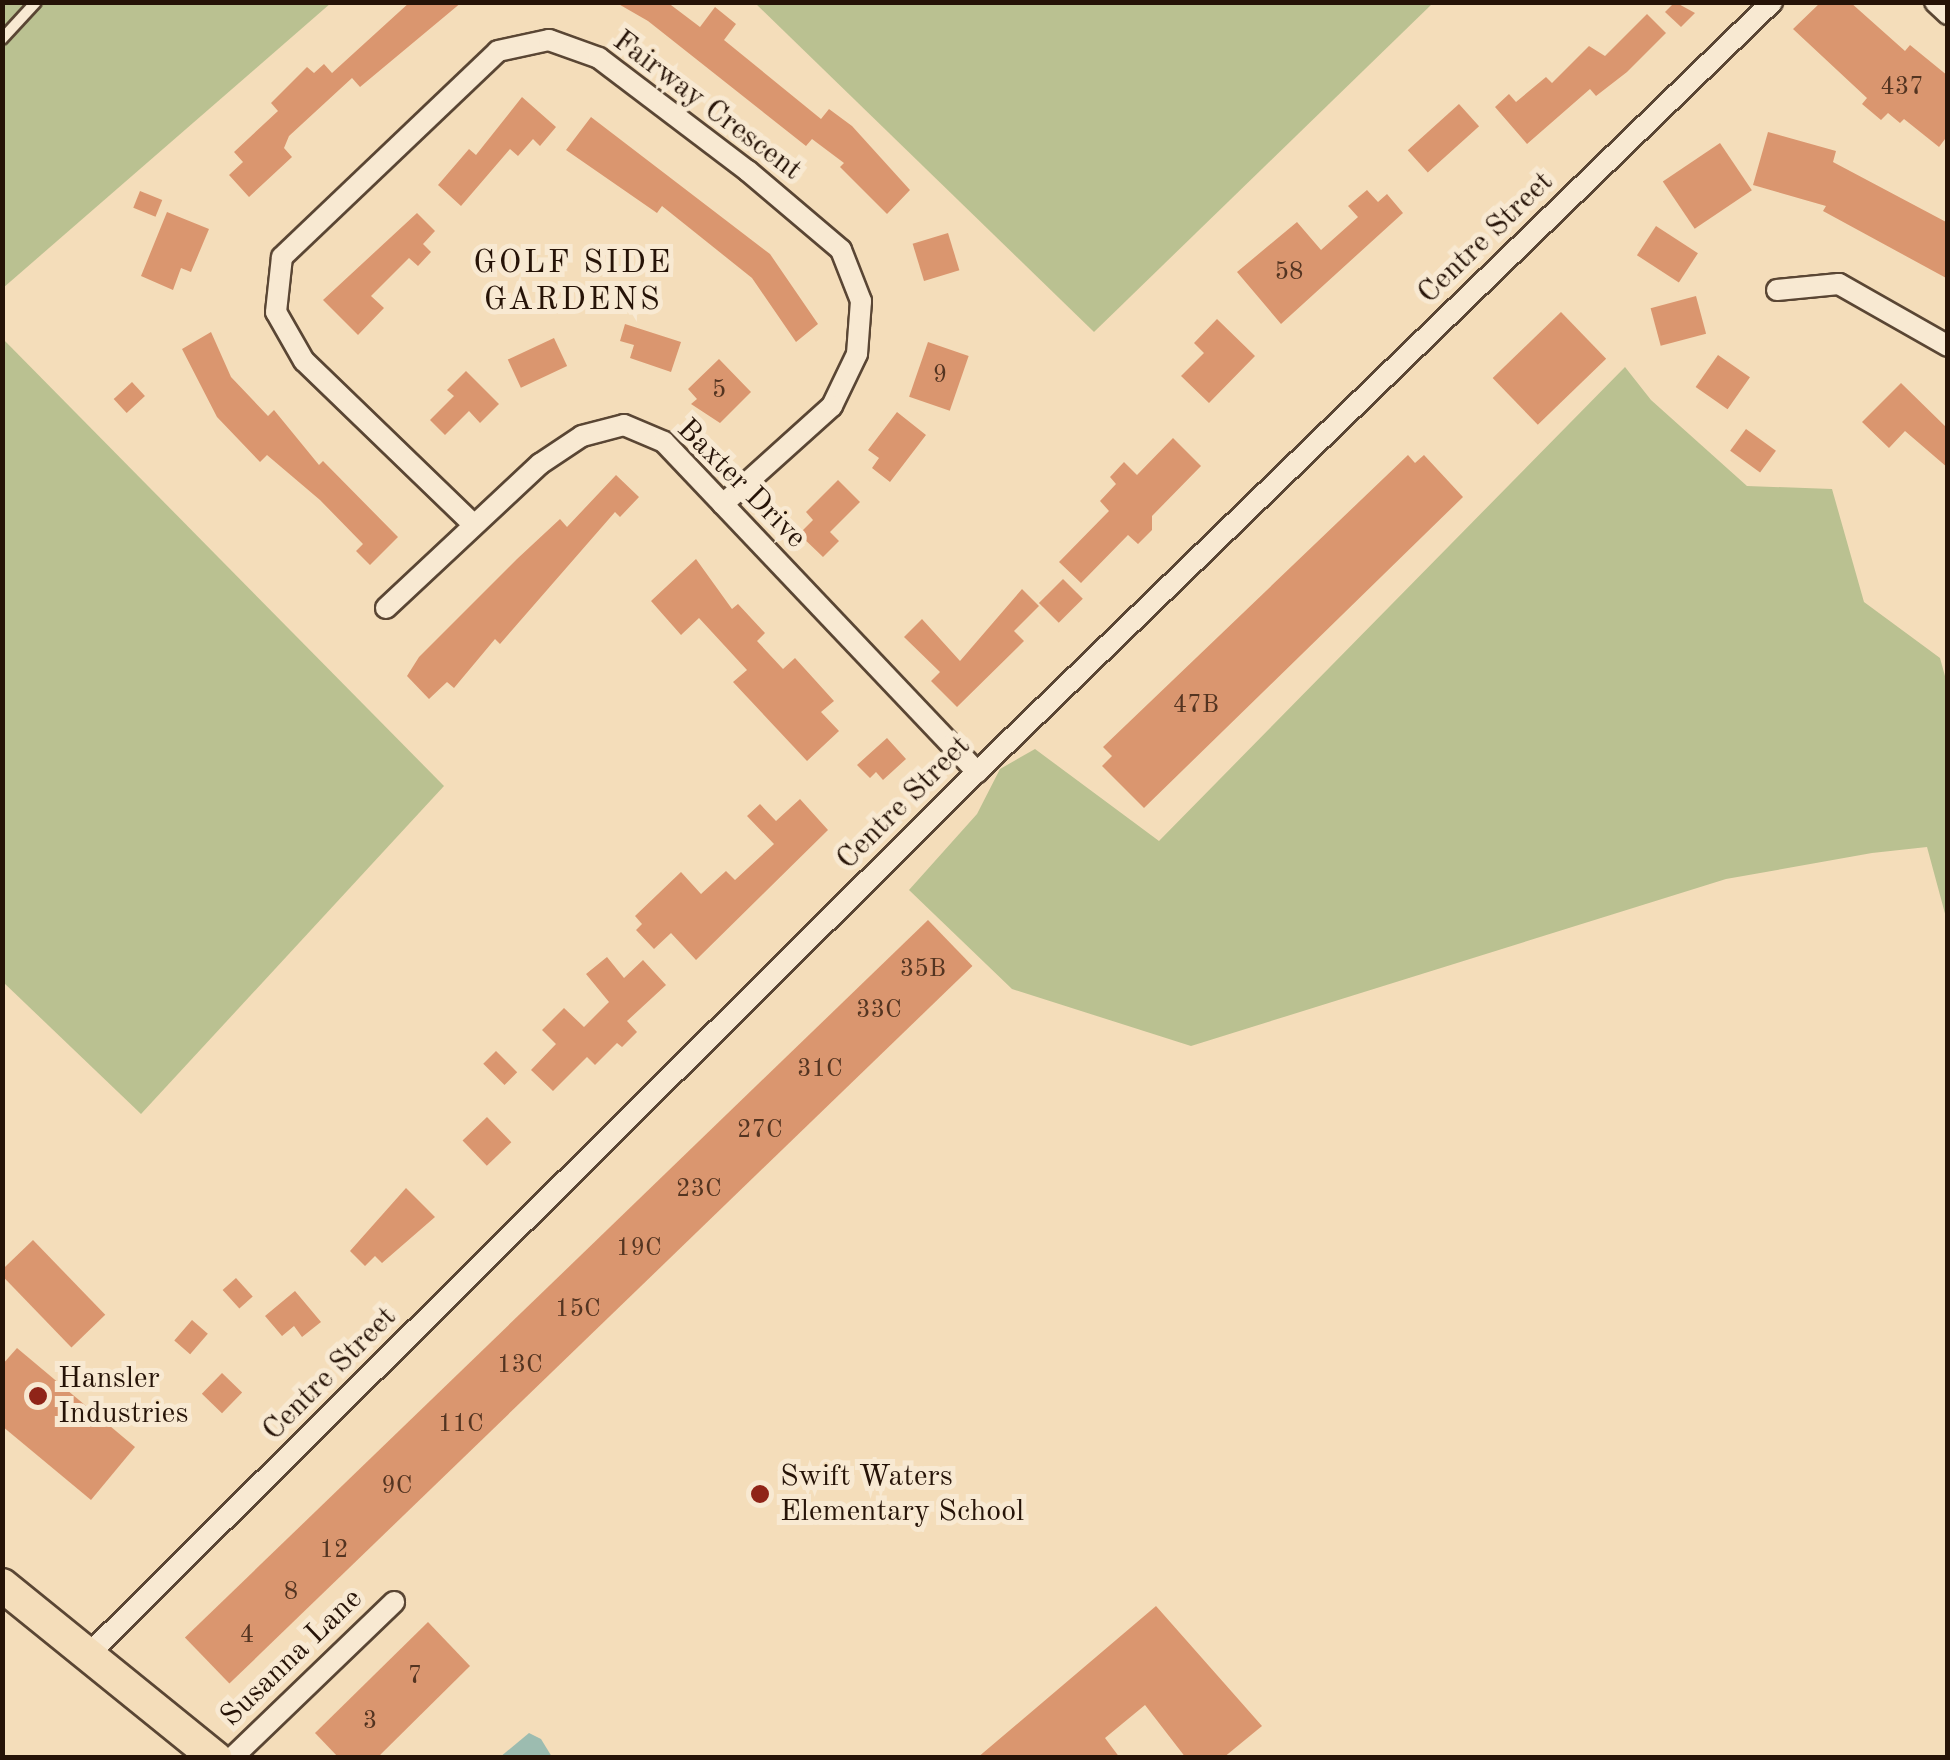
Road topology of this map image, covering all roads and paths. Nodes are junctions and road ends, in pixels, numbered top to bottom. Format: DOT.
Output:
graph roads {
  1 [pos="36,2"];
  2 [pos="1772,2"];
  3 [pos="1935,2"];
  4 [pos="1948,14"];
  5 [pos="2,39"];
  6 [pos="1777,290"];
  7 [pos="1948,346"];
  8 [pos="723,504"];
  9 [pos="474,525"];
  10 [pos="386,608"];
  11 [pos="977,772"];
  12 [pos="2,1585"];
  13 [pos="394,1602"];
  14 [pos="88,1655"];
  15 [pos="216,1758"];
  16 [pos="232,1758"];
  1 -- 5 [label="lane"];
  2 -- 11 [label="street, Centre Street"];
  3 -- 4 [label="street"];
  6 -- 7 [label="street"];
  8 -- 9 [label="street, Baxter Drive"];
  8 -- 9 [label="street, Fairway Crescent"];
  8 -- 11 [label="street, Baxter Drive"];
  9 -- 10 [label="street, Baxter Drive"];
  11 -- 14 [label="street, Centre Street"];
  12 -- 14 [label="main road"];
  13 -- 16 [label="street, Susanna Lane"];
  14 -- 15 [label="main road"];
}
